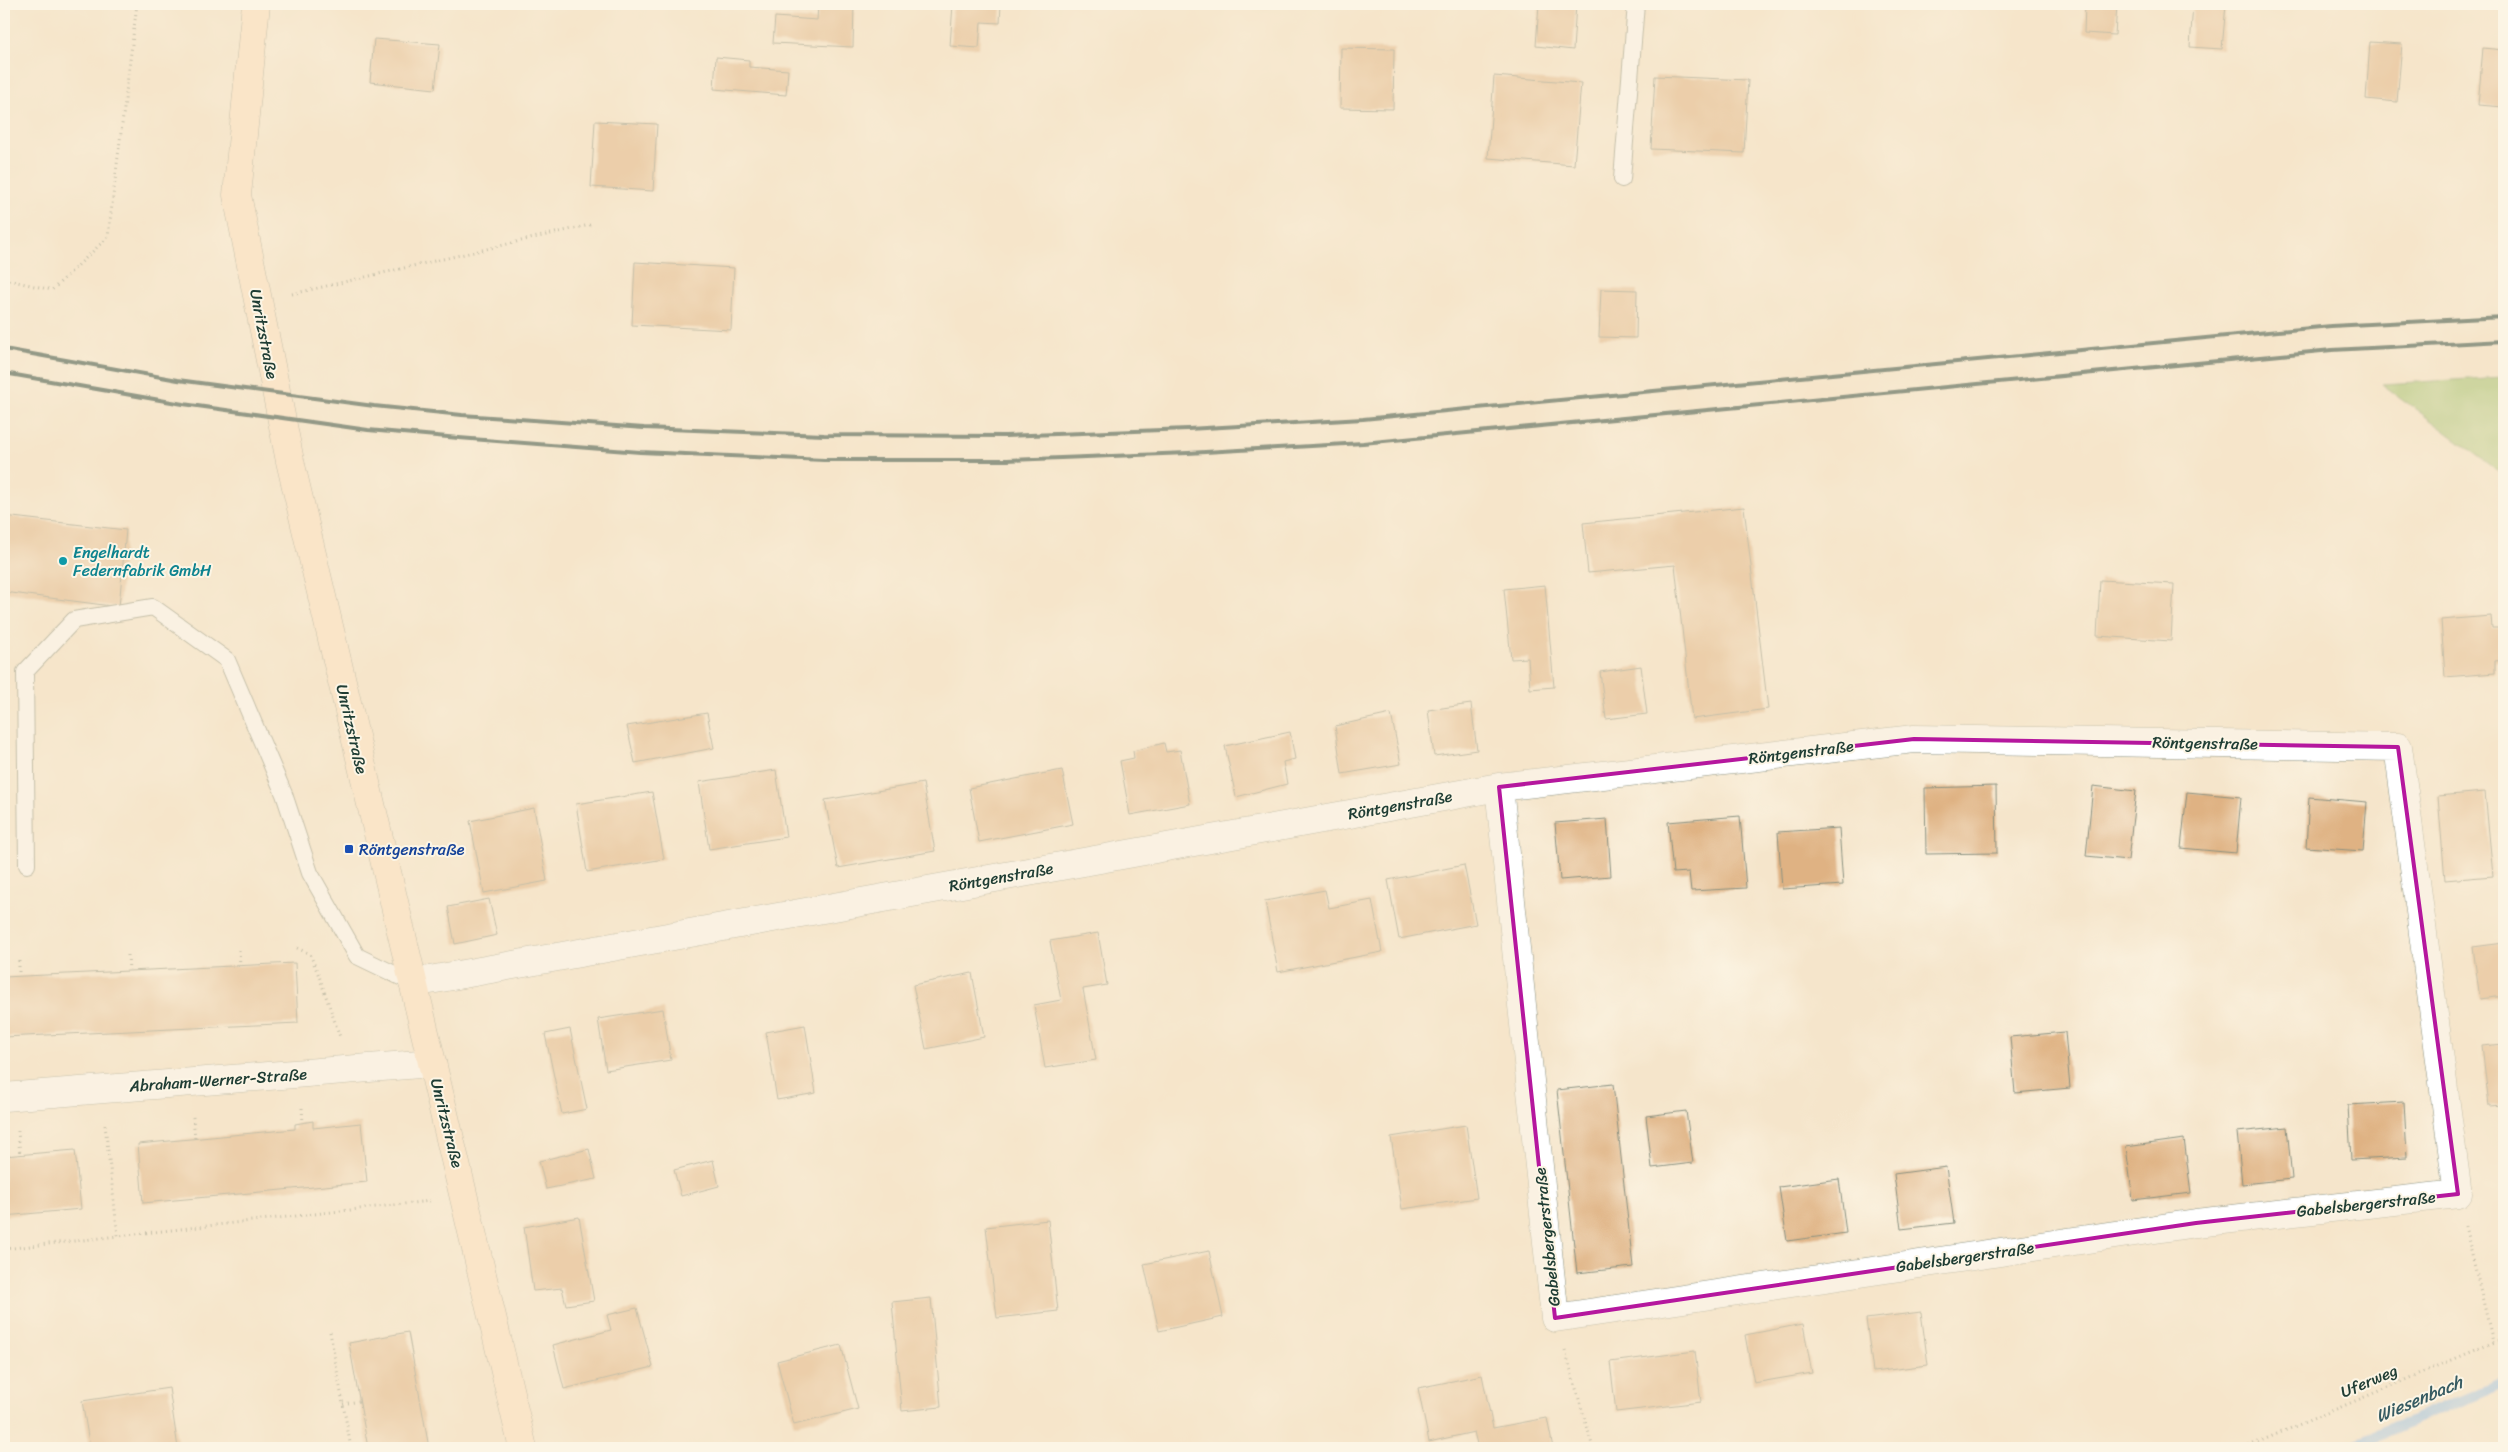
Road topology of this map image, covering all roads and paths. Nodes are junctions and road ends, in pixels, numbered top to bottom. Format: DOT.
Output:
graph roads {
  1 [pos="137,4"];
  2 [pos="256,4"];
  3 [pos="1636,4"];
  4 [pos="1622,179"];
  5 [pos="594,224"];
  6 [pos="4,279"];
  7 [pos="257,302"];
  8 [pos="2398,747"];
  9 [pos="1499,786"];
  10 [pos="27,865"];
  11 [pos="297,948"];
  12 [pos="239,950"];
  13 [pos="128,955"];
  14 [pos="19,961"];
  15 [pos="240,965"];
  16 [pos="129,970"];
  17 [pos="19,976"];
  18 [pos="413,983"];
  19 [pos="432,1063"];
  20 [pos="351,1070"];
  21 [pos="101,1089"];
  22 [pos="4,1097"];
  23 [pos="20,1145"];
  24 [pos="20,1155"];
  25 [pos="2458,1194"];
  26 [pos="464,1197"];
  27 [pos="118,1236"];
  28 [pos="4,1249"];
  29 [pos="1555,1318"];
  30 [pos="330,1332"];
  31 [pos="2504,1338"];
  32 [pos="2493,1342"];
  33 [pos="359,1401"];
  34 [pos="343,1404"];
  35 [pos="351,1448"];
  36 [pos="523,1448"];
  37 [pos="1593,1448"];
  38 [pos="2244,1448"];
  1 -- 6 [label="path"];
  2 -- 7 [label="street, Unritzstraße"];
  3 -- 4 [label="lane"];
  5 -- 7 [label="path"];
  7 -- 18 [label="street, Unritzstraße"];
  8 -- 9 [label="street, Röntgenstraße"];
  8 -- 25 [label="street, Gabelsbergerstraße"];
  9 -- 18 [label="street, Röntgenstraße"];
  9 -- 29 [label="street, Gabelsbergerstraße"];
  10 -- 18 [label="lane"];
  11 -- 20 [label="path"];
  12 -- 15 [label="path"];
  13 -- 16 [label="path"];
  14 -- 17 [label="path"];
  18 -- 19 [label="street, Unritzstraße"];
  19 -- 20 [label="street, Abraham-Werner-Straße"];
  19 -- 26 [label="street, Unritzstraße"];
  20 -- 21 [label="street, Abraham-Werner-Straße"];
  21 -- 22 [label="street, Abraham-Werner-Straße"];
  21 -- 27 [label="path"];
  23 -- 24 [label="path"];
  25 -- 29 [label="street, Gabelsbergerstraße"];
  25 -- 32 [label="path"];
  26 -- 27 [label="path"];
  26 -- 36 [label="street, Unritzstraße"];
  27 -- 28 [label="path"];
  29 -- 37 [label="path"];
  30 -- 34 [label="path"];
  31 -- 32 [label="path, Uferweg"];
  32 -- 38 [label="path, Uferweg"];
  33 -- 34 [label="path"];
  34 -- 35 [label="path"];
}
